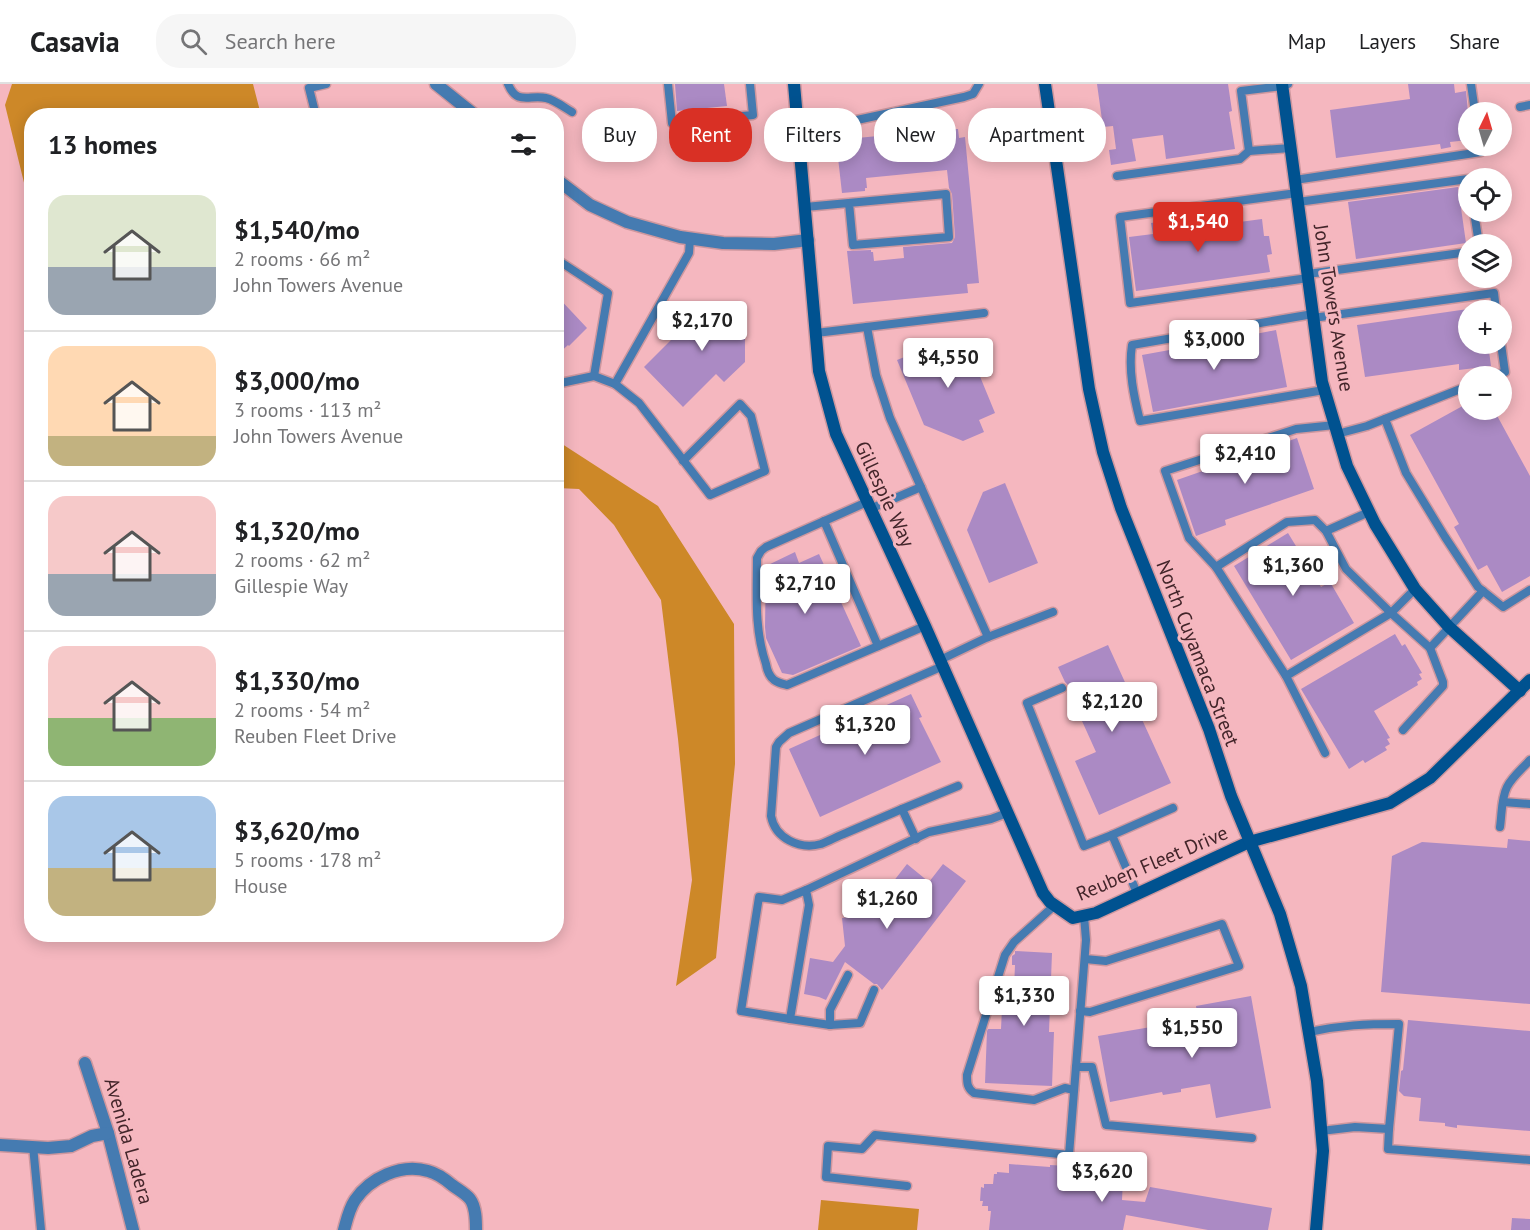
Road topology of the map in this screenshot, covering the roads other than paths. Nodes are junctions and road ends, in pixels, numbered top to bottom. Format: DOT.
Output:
graph roads {
  1 [pos="326,84"];
  2 [pos="436,84"];
  3 [pos="508,84"];
  4 [pos="668,84"];
  5 [pos="750,84"];
  6 [pos="794,84"];
  7 [pos="979,84"];
  8 [pos="1045,84"];
  9 [pos="1471,84"];
  10 [pos="1284,85"];
  11 [pos="1474,102"];
  12 [pos="1530,105"];
  13 [pos="314,108"];
  14 [pos="466,108"];
  15 [pos="796,108"];
  16 [pos="1520,108"];
  17 [pos="572,112"];
  18 [pos="862,119"];
  19 [pos="1291,148"];
  20 [pos="1249,151"];
  21 [pos="1458,155"];
  22 [pos="801,162"];
  23 [pos="1117,176"];
  24 [pos="1295,180"];
  25 [pos="1458,180"];
  26 [pos="564,185"];
  27 [pos="1297,197"];
  28 [pos="849,203"];
  29 [pos="805,207"];
  30 [pos="690,239"];
  31 [pos="808,240"];
  32 [pos="1458,254"];
  33 [pos="564,264"];
  34 [pos="1308,276"];
  35 [pos="1495,300"];
  36 [pos="984,313"];
  37 [pos="1313,316"];
  38 [pos="867,327"];
  39 [pos="816,333"];
  40 [pos="594,376"];
  41 [pos="564,382"];
  42 [pos="615,384"];
  43 [pos="1324,390"];
  44 [pos="1458,390"];
  45 [pos="1385,419"];
  46 [pos="1336,430"];
  47 [pos="683,461"];
  48 [pos="921,487"];
  49 [pos="868,506"];
  50 [pos="1369,512"];
  51 [pos="824,521"];
  52 [pos="1326,531"];
  53 [pos="1216,567"];
  54 [pos="1415,589"];
  55 [pos="1530,590"];
  56 [pos="1483,591"];
  57 [pos="1053,612"];
  58 [pos="1391,613"];
  59 [pos="925,626"];
  60 [pos="1449,627"];
  61 [pos="988,637"];
  62 [pos="878,646"];
  63 [pos="1430,648"];
  64 [pos="941,663"];
  65 [pos="1286,676"];
  66 [pos="1530,680"];
  67 [pos="1062,688"];
  68 [pos="1520,691"];
  69 [pos="1402,730"];
  70 [pos="1325,753"];
  71 [pos="1530,760"];
  72 [pos="958,786"];
  73 [pos="1503,802"];
  74 [pos="1530,804"];
  75 [pos="1173,808"];
  76 [pos="902,809"];
  77 [pos="1007,813"];
  78 [pos="1500,826"];
  79 [pos="1112,835"];
  80 [pos="916,838"];
  81 [pos="1249,842"];
  82 [pos="806,890"];
  83 [pos="1043,893"];
  84 [pos="1137,894"];
  85 [pos="1055,905"];
  86 [pos="1084,916"];
  87 [pos="1085,959"];
  88 [pos="848,975"];
  89 [pos="874,990"];
  90 [pos="1080,1011"];
  91 [pos="790,1019"];
  92 [pos="830,1025"];
  93 [pos="1309,1032"];
  94 [pos="86,1063"];
  95 [pos="1076,1067"];
  96 [pos="1074,1090"];
  97 [pos="1389,1129"];
  98 [pos="1321,1131"];
  99 [pos="108,1133"];
  100 [pos="1252,1138"];
  101 [pos="0,1145"];
  102 [pos="33,1146"];
  103 [pos="1530,1160"];
  104 [pos="907,1186"];
  105 [pos="41,1230"];
  106 [pos="133,1230"];
  107 [pos="344,1230"];
  108 [pos="477,1230"];
  109 [pos="1316,1230"];
  1 -- 13 [label="lane"];
  2 -- 14 [label="street"];
  3 -- 17 [label="lane"];
  4 -- 5 [label="lane"];
  6 -- 15 [label="street, Gillespie Way"];
  7 -- 18 [label="lane"];
  8 -- 81 [label="street, North Cuyamaca Street"];
  9 -- 11 [label="lane"];
  10 -- 19 [label="street, John Towers Avenue"];
  10 -- 20 [label="lane"];
  12 -- 16 [label="lane"];
  19 -- 20 [label="lane"];
  19 -- 24 [label="street, John Towers Avenue"];
  20 -- 23 [label="lane"];
  21 -- 24 [label="lane"];
  22 -- 29 [label="street, Gillespie Way"];
  24 -- 27 [label="street, John Towers Avenue"];
  25 -- 27 [label="lane"];
  26 -- 30 [label="street"];
  27 -- 34 [label="street, John Towers Avenue"];
  27 -- 34 [label="lane"];
  28 -- 28 [label="lane"];
  28 -- 29 [label="lane"];
  29 -- 31 [label="street, Gillespie Way"];
  30 -- 31 [label="street"];
  30 -- 42 [label="lane"];
  31 -- 39 [label="street, Gillespie Way"];
  32 -- 34 [label="lane"];
  33 -- 40 [label="lane"];
  34 -- 37 [label="street, John Towers Avenue"];
  35 -- 37 [label="lane"];
  36 -- 38 [label="lane"];
  37 -- 43 [label="street, John Towers Avenue"];
  37 -- 43 [label="lane"];
  38 -- 39 [label="lane"];
  38 -- 48 [label="lane"];
  39 -- 49 [label="street, Gillespie Way"];
  40 -- 41 [label="lane"];
  40 -- 42 [label="lane"];
  42 -- 47 [label="lane"];
  43 -- 46 [label="street, John Towers Avenue"];
  44 -- 45 [label="lane"];
  45 -- 46 [label="lane"];
  45 -- 56 [label="lane"];
  46 -- 50 [label="street, John Towers Avenue"];
  46 -- 53 [label="lane"];
  47 -- 47 [label="lane"];
  48 -- 49 [label="lane"];
  48 -- 61 [label="lane"];
  49 -- 51 [label="lane"];
  49 -- 59 [label="street, Gillespie Way"];
  50 -- 52 [label="lane"];
  50 -- 54 [label="street, John Towers Avenue"];
  51 -- 62 [label="lane"];
  51 -- 62 [label="lane"];
  52 -- 53 [label="lane"];
  52 -- 58 [label="lane"];
  53 -- 65 [label="lane"];
  54 -- 58 [label="lane"];
  54 -- 60 [label="street, John Towers Avenue"];
  55 -- 56 [label="lane"];
  56 -- 60 [label="lane"];
  57 -- 61 [label="lane"];
  58 -- 63 [label="lane"];
  58 -- 65 [label="lane"];
  59 -- 62 [label="lane"];
  59 -- 64 [label="street, Gillespie Way"];
  60 -- 63 [label="lane"];
  60 -- 68 [label="street, John Towers Avenue"];
  61 -- 64 [label="lane"];
  63 -- 69 [label="lane"];
  64 -- 76 [label="lane"];
  64 -- 77 [label="street, Gillespie Way"];
  65 -- 70 [label="lane"];
  66 -- 68 [label="street, Reuben Fleet Drive"];
  67 -- 79 [label="lane"];
  68 -- 81 [label="street, Reuben Fleet Drive"];
  71 -- 73 [label="lane"];
  72 -- 76 [label="lane"];
  73 -- 74 [label="lane"];
  73 -- 78 [label="lane"];
  75 -- 79 [label="lane"];
  76 -- 80 [label="lane"];
  77 -- 80 [label="lane"];
  77 -- 83 [label="street, Gillespie Way"];
  79 -- 84 [label="lane"];
  80 -- 82 [label="lane"];
  81 -- 84 [label="street, Reuben Fleet Drive"];
  81 -- 93 [label="street, North Cuyamaca Street"];
  82 -- 91 [label="lane"];
  82 -- 91 [label="lane"];
  83 -- 85 [label="street, Reuben Fleet Drive"];
  84 -- 86 [label="street, Reuben Fleet Drive"];
  85 -- 86 [label="street, Reuben Fleet Drive"];
  85 -- 96 [label="lane"];
  86 -- 87 [label="lane"];
  87 -- 90 [label="lane"];
  87 -- 90 [label="lane"];
  88 -- 92 [label="lane"];
  89 -- 92 [label="lane"];
  90 -- 95 [label="lane"];
  91 -- 92 [label="lane"];
  93 -- 97 [label="lane"];
  93 -- 98 [label="street, North Cuyamaca Street"];
  94 -- 99 [label="street, Avenida Ladera"];
  95 -- 96 [label="lane"];
  95 -- 100 [label="lane"];
  96 -- 104 [label="lane"];
  97 -- 98 [label="lane"];
  97 -- 103 [label="lane"];
  98 -- 109 [label="street, North Cuyamaca Street"];
  99 -- 102 [label="street"];
  99 -- 106 [label="street, Avenida Ladera"];
  101 -- 102 [label="street"];
  102 -- 105 [label="lane"];
  107 -- 108 [label="street"];
}
